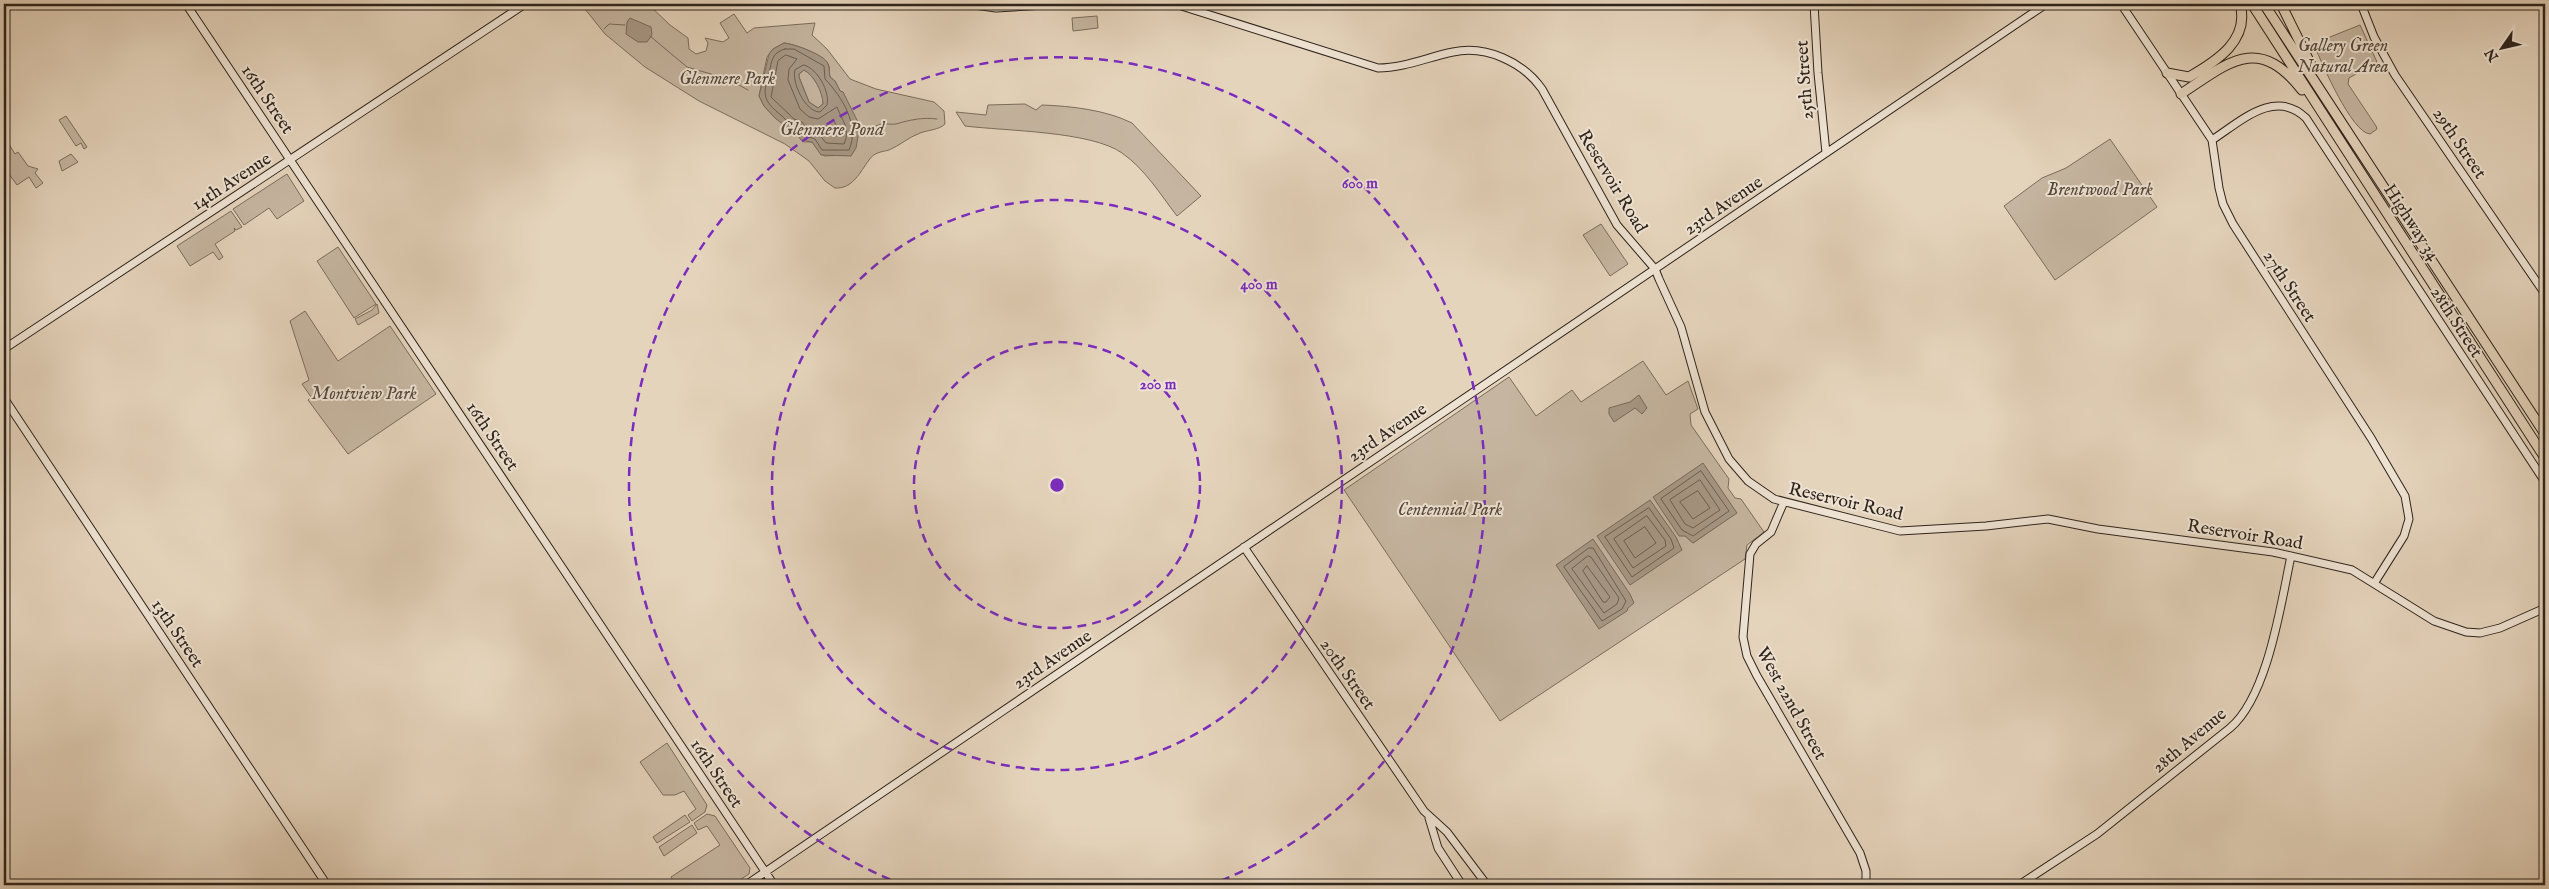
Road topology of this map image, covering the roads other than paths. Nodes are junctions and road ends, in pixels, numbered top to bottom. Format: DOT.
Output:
graph roads {
  1 [pos="186,4"];
  2 [pos="525,4"];
  3 [pos="967,4"];
  4 [pos="1020,4"];
  5 [pos="1059,4"];
  6 [pos="1175,4"];
  7 [pos="1814,4"];
  8 [pos="2046,4"];
  9 [pos="2121,4"];
  10 [pos="2240,4"];
  11 [pos="2252,4"];
  12 [pos="2264,4"];
  13 [pos="2281,4"];
  14 [pos="2362,4"];
  15 [pos="1011,7"];
  16 [pos="2210,65"];
  17 [pos="2167,73"];
  18 [pos="2180,91"];
  19 [pos="2323,115"];
  20 [pos="2338,116"];
  21 [pos="2212,140"];
  22 [pos="1826,153"];
  23 [pos="290,160"];
  24 [pos="1655,269"];
  25 [pos="2545,294"];
  26 [pos="4,349"];
  27 [pos="4,398"];
  28 [pos="2545,434"];
  29 [pos="2545,458"];
  30 [pos="2545,482"];
  31 [pos="1783,504"];
  32 [pos="1244,547"];
  33 [pos="2290,556"];
  34 [pos="2375,582"];
  35 [pos="2545,608"];
  36 [pos="1429,817"];
  37 [pos="765,872"];
  38 [pos="328,885"];
  39 [pos="746,885"];
  40 [pos="774,885"];
  41 [pos="1462,885"];
  42 [pos="1487,885"];
  43 [pos="1866,885"];
  44 [pos="2019,885"];
  1 -- 23 [label="street, 16th Street"];
  2 -- 23 [label="street, 14th Avenue"];
  3 -- 15 [label="street"];
  4 -- 15 [label="street"];
  5 -- 15 [label="street"];
  6 -- 24 [label="street, Reservoir Road"];
  7 -- 22 [label="street, 25th Street"];
  8 -- 22 [label="street, 23rd Avenue"];
  9 -- 17 [label="street, 27th Street"];
  10 -- 16 [label="highway"];
  11 -- 19 [label="highway, Highway 34"];
  12 -- 20 [label="highway, Highway 34"];
  13 -- 20 [label="highway"];
  14 -- 25 [label="street, 29th Street"];
  16 -- 17 [label="highway"];
  16 -- 18 [label="highway"];
  17 -- 18 [label="street, 27th Street"];
  18 -- 19 [label="highway"];
  18 -- 21 [label="street, 27th Street"];
  19 -- 29 [label="highway, Highway 34"];
  20 -- 28 [label="highway, Highway 34"];
  21 -- 30 [label="street, 28th Street"];
  21 -- 34 [label="street, 27th Street"];
  22 -- 24 [label="street, 23rd Avenue"];
  23 -- 26 [label="street, 14th Avenue"];
  23 -- 37 [label="street, 16th Street"];
  24 -- 31 [label="street, Reservoir Road"];
  24 -- 32 [label="street, 23rd Avenue"];
  27 -- 38 [label="street, 13th Street"];
  31 -- 33 [label="street, Reservoir Road"];
  31 -- 43 [label="street, West 22nd Street"];
  32 -- 36 [label="street, 20th Street"];
  32 -- 37 [label="street, 23rd Avenue"];
  33 -- 34 [label="street, Reservoir Road"];
  33 -- 44 [label="street, 28th Avenue"];
  34 -- 35 [label="street, Reservoir Road"];
  36 -- 41 [label="street, 20th Street"];
  36 -- 42 [label="street, 20th Street"];
  37 -- 39 [label="street, 23rd Avenue"];
  37 -- 40 [label="street, 16th Street"];
}
